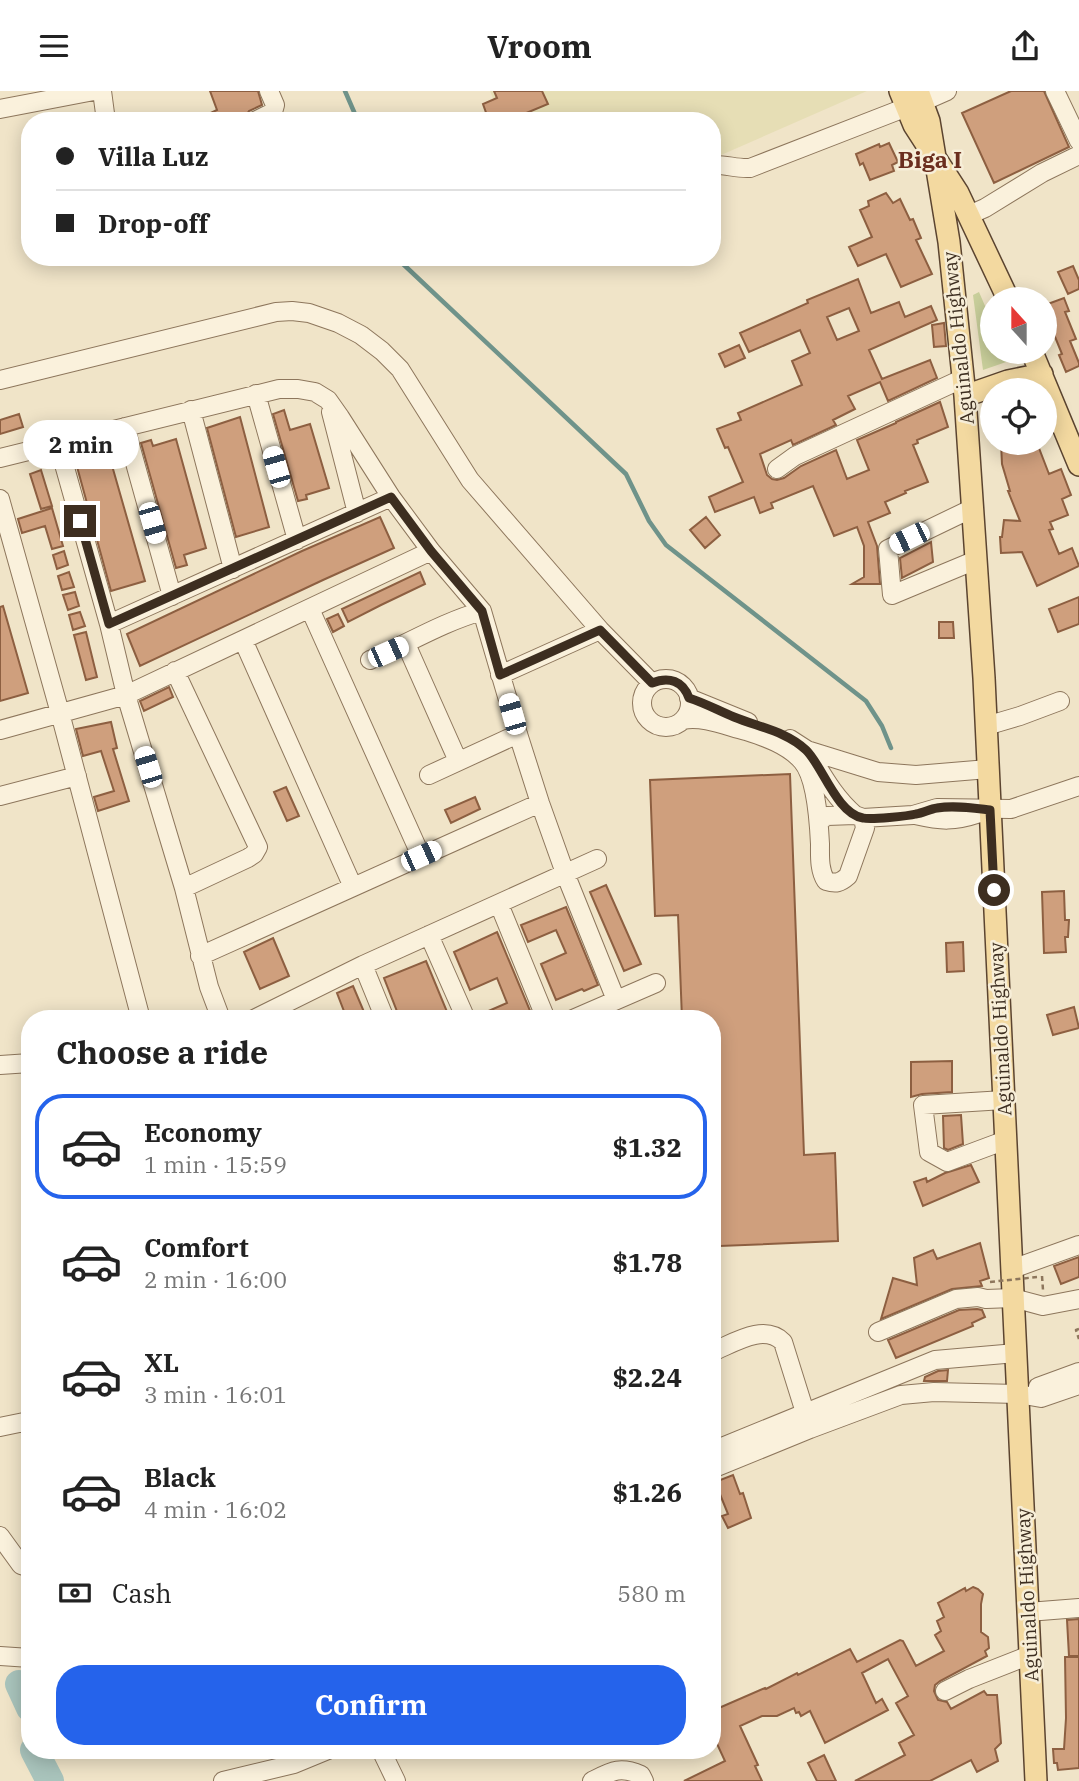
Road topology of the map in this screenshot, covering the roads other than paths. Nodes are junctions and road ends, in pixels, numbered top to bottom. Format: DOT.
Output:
graph roads {
  1 [pos="94,91"];
  2 [pos="103,91"];
  3 [pos="269,91"];
  4 [pos="947,91"];
  5 [pos="1055,91"];
  6 [pos="911,98"];
  7 [pos="0,110"];
  8 [pos="105,112"];
  9 [pos="273,112"];
  10 [pos="1079,141"];
  11 [pos="934,153"];
  12 [pos="1079,155"];
  13 [pos="721,164"];
  14 [pos="970,215"];
  15 [pos="1003,287"];
  16 [pos="1037,364"];
  17 [pos="1042,374"];
  18 [pos="0,380"];
  19 [pos="965,387"];
  20 [pos="256,394"];
  21 [pos="328,400"];
  22 [pos="191,410"];
  23 [pos="125,427"];
  24 [pos="58,443"];
  25 [pos="0,458"];
  26 [pos="1079,465"];
  27 [pos="777,469"];
  28 [pos="391,497"];
  29 [pos="0,499"];
  30 [pos="973,508"];
  31 [pos="357,513"];
  32 [pos="297,540"];
  33 [pos="431,551"];
  34 [pos="976,560"];
  35 [pos="233,569"];
  36 [pos="173,596"];
  37 [pos="310,609"];
  38 [pos="482,611"];
  39 [pos="109,624"];
  40 [pos="600,630"];
  41 [pos="243,640"];
  42 [pos="406,644"];
  43 [pos="370,660"];
  44 [pos="176,671"];
  45 [pos="500,675"];
  46 [pos="652,683"];
  47 [pos="126,695"];
  48 [pos="689,698"];
  49 [pos="1060,701"];
  50 [pos="60,713"];
  51 [pos="683,720"];
  52 [pos="986,726"];
  53 [pos="0,730"];
  54 [pos="518,734"];
  55 [pos="807,750"];
  56 [pos="458,761"];
  57 [pos="988,769"];
  58 [pos="429,775"];
  59 [pos="77,776"];
  60 [pos="1079,786"];
  61 [pos="0,796"];
  62 [pos="540,803"];
  63 [pos="990,810"];
  64 [pos="859,817"];
  65 [pos="819,821"];
  66 [pos="421,856"];
  67 [pos="597,859"];
  68 [pos="565,873"];
  69 [pos="353,887"];
  70 [pos="184,888"];
  71 [pos="499,904"];
  72 [pos="429,935"];
  73 [pos="200,957"];
  74 [pos="363,965"];
  75 [pos="656,983"];
  76 [pos="616,1000"];
  77 [pos="139,1010"];
  78 [pos="218,1010"];
  79 [pos="272,1010"];
  80 [pos="381,1010"];
  81 [pos="462,1010"];
  82 [pos="542,1010"];
  83 [pos="593,1010"];
  84 [pos="21,1063"];
  85 [pos="0,1064"];
  86 [pos="1004,1100"];
  87 [pos="1006,1140"];
  88 [pos="1079,1245"];
  89 [pos="1012,1269"];
  90 [pos="1013,1299"];
  91 [pos="1079,1300"];
  92 [pos="878,1332"];
  93 [pos="721,1348"];
  94 [pos="1016,1353"];
  95 [pos="1079,1372"];
  96 [pos="1079,1385"];
  97 [pos="1018,1394"];
  98 [pos="808,1420"];
  99 [pos="21,1423"];
  100 [pos="0,1427"];
  101 [pos="721,1448"];
  102 [pos="721,1464"];
  103 [pos="0,1537"];
  104 [pos="21,1564"];
  105 [pos="1079,1608"];
  106 [pos="1028,1612"];
  107 [pos="1030,1655"];
  108 [pos="0,1656"];
  109 [pos="21,1657"];
  110 [pos="0,1669"];
  111 [pos="21,1670"];
  112 [pos="945,1691"];
  113 [pos="306,1759"];
  114 [pos="385,1759"];
  115 [pos="223,1781"];
  116 [pos="396,1781"];
  117 [pos="592,1781"];
  118 [pos="644,1781"];
  119 [pos="1036,1781"];
  1 -- 7 [label="street"];
  2 -- 8 [label="street"];
  3 -- 9 [label="street"];
  4 -- 6 [label="street"];
  5 -- 10 [label="street"];
  6 -- 11 [label="main road, Aguinaldo Highway"];
  6 -- 13 [label="street"];
  11 -- 14 [label="main road"];
  11 -- 19 [label="main road, Aguinaldo Highway"];
  12 -- 14 [label="street"];
  14 -- 15 [label="main road"];
  16 -- 17 [label="main road"];
  17 -- 19 [label="main road"];
  17 -- 26 [label="main road"];
  18 -- 40 [label="street"];
  19 -- 27 [label="street"];
  19 -- 30 [label="main road, Aguinaldo Highway"];
  20 -- 21 [label="street"];
  20 -- 22 [label="street"];
  20 -- 32 [label="street"];
  21 -- 28 [label="street"];
  21 -- 31 [label="street"];
  22 -- 23 [label="street"];
  22 -- 35 [label="street"];
  23 -- 24 [label="street"];
  23 -- 36 [label="street"];
  24 -- 25 [label="street"];
  24 -- 39 [label="street"];
  28 -- 31 [label="street"];
  28 -- 33 [label="street"];
  29 -- 50 [label="street"];
  30 -- 34 [label="main road, Aguinaldo Highway"];
  30 -- 34 [label="street"];
  31 -- 32 [label="street"];
  32 -- 35 [label="street"];
  33 -- 37 [label="street"];
  33 -- 38 [label="street"];
  34 -- 52 [label="main road, Aguinaldo Highway"];
  35 -- 36 [label="street"];
  36 -- 39 [label="street"];
  37 -- 41 [label="street"];
  37 -- 66 [label="street"];
  38 -- 42 [label="street"];
  38 -- 45 [label="street"];
  39 -- 47 [label="street"];
  40 -- 45 [label="street"];
  40 -- 46 [label="street"];
  41 -- 44 [label="street"];
  41 -- 69 [label="street"];
  42 -- 43 [label="street"];
  42 -- 56 [label="street"];
  44 -- 47 [label="street"];
  44 -- 70 [label="street"];
  45 -- 54 [label="street"];
  46 -- 48 [label="street"];
  46 -- 51 [label="street"];
  47 -- 50 [label="street"];
  47 -- 70 [label="street"];
  48 -- 51 [label="street"];
  48 -- 55 [label="street"];
  49 -- 52 [label="street"];
  50 -- 53 [label="street"];
  50 -- 59 [label="street"];
  51 -- 65 [label="street"];
  52 -- 57 [label="main road, Aguinaldo Highway"];
  54 -- 56 [label="street"];
  54 -- 62 [label="street"];
  55 -- 57 [label="street"];
  55 -- 64 [label="street"];
  56 -- 58 [label="street"];
  57 -- 63 [label="main road, Aguinaldo Highway"];
  59 -- 61 [label="street"];
  59 -- 77 [label="street"];
  60 -- 63 [label="street"];
  62 -- 66 [label="street"];
  62 -- 68 [label="street"];
  63 -- 64 [label="street"];
  63 -- 86 [label="main road, Aguinaldo Highway"];
  64 -- 65 [label="street"];
  64 -- 65 [label="street"];
  66 -- 69 [label="street"];
  67 -- 68 [label="street"];
  68 -- 71 [label="street"];
  68 -- 76 [label="street"];
  69 -- 73 [label="street"];
  70 -- 73 [label="street"];
  71 -- 72 [label="street"];
  71 -- 82 [label="street"];
  72 -- 74 [label="street"];
  72 -- 81 [label="street"];
  73 -- 78 [label="street"];
  74 -- 79 [label="street"];
  74 -- 80 [label="street"];
  75 -- 76 [label="street"];
  76 -- 83 [label="street"];
  84 -- 85 [label="street"];
  86 -- 87 [label="main road, Aguinaldo Highway"];
  86 -- 87 [label="street"];
  87 -- 89 [label="main road, Aguinaldo Highway"];
  88 -- 89 [label="street"];
  89 -- 90 [label="main road, Aguinaldo Highway"];
  90 -- 91 [label="street"];
  90 -- 92 [label="street"];
  90 -- 94 [label="main road, Aguinaldo Highway"];
  93 -- 98 [label="street"];
  94 -- 97 [label="main road, Aguinaldo Highway"];
  94 -- 98 [label="street"];
  95 -- 97 [label="street"];
  96 -- 97 [label="street"];
  97 -- 98 [label="street"];
  97 -- 106 [label="main road, Aguinaldo Highway"];
  98 -- 101 [label="street"];
  98 -- 102 [label="street"];
  99 -- 100 [label="street"];
  103 -- 104 [label="street"];
  105 -- 106 [label="street"];
  106 -- 107 [label="main road, Aguinaldo Highway"];
  107 -- 112 [label="street"];
  107 -- 119 [label="main road, Aguinaldo Highway"];
  108 -- 109 [label="street"];
  110 -- 111 [label="street"];
  113 -- 115 [label="street"];
  114 -- 116 [label="street"];
  117 -- 118 [label="street"];
}
